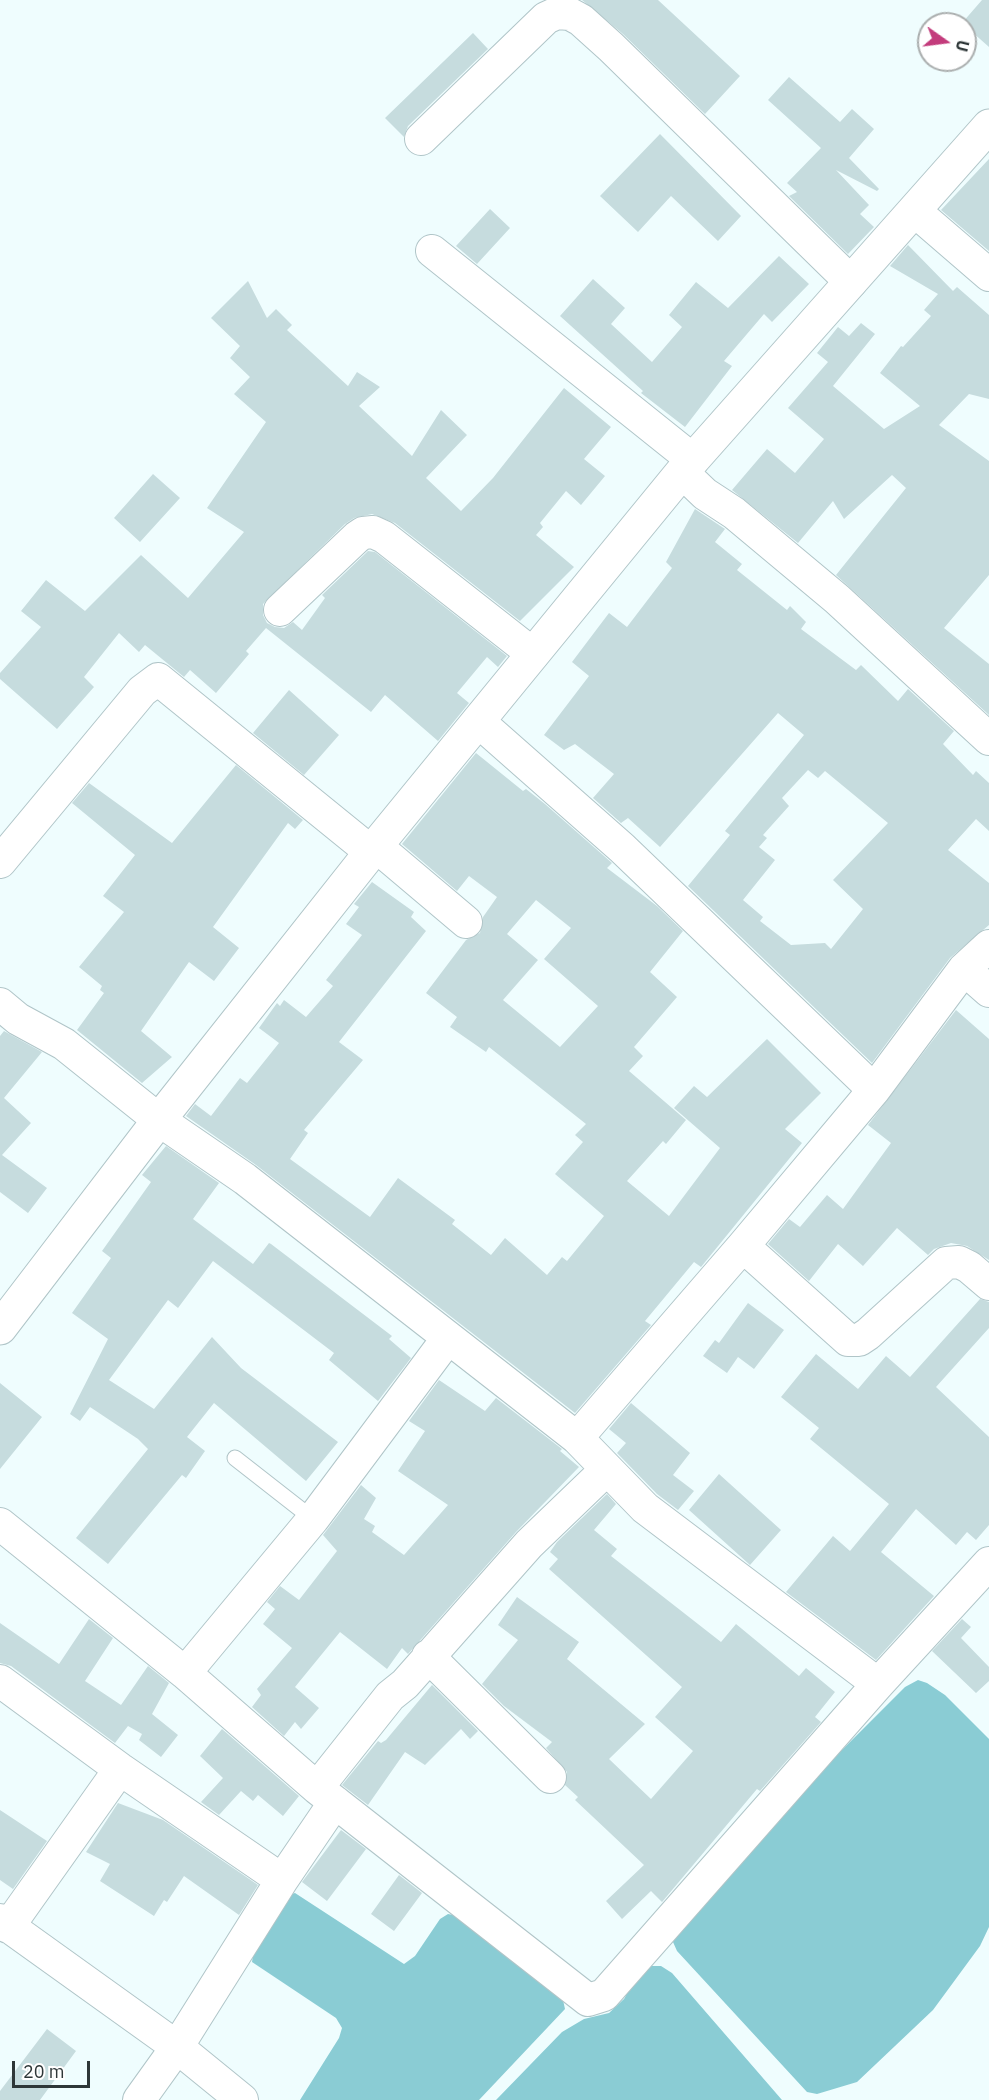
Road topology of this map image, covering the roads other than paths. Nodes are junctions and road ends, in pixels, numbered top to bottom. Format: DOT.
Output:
graph roads {
  1 [pos="989,126"];
  2 [pos="421,139"];
  3 [pos="916,212"];
  4 [pos="432,251"];
  5 [pos="989,275"];
  6 [pos="851,282"];
  7 [pos="688,466"];
  8 [pos="280,610"];
  9 [pos="533,654"];
  10 [pos="478,721"];
  11 [pos="989,739"];
  12 [pos="373,849"];
  13 [pos="0,862"];
  14 [pos="466,922"];
  15 [pos="989,946"];
  16 [pos="964,969"];
  17 [pos="989,991"];
  18 [pos="0,1004"];
  19 [pos="874,1090"];
  20 [pos="159,1120"];
  21 [pos="744,1246"];
  22 [pos="989,1284"];
  23 [pos="0,1328"];
  24 [pos="448,1338"];
  25 [pos="577,1438"];
  26 [pos="235,1458"];
  27 [pos="606,1470"];
  28 [pos="313,1519"];
  29 [pos="0,1524"];
  30 [pos="989,1563"];
  31 [pos="428,1656"];
  32 [pos="185,1672"];
  33 [pos="0,1682"];
  34 [pos="878,1684"];
  35 [pos="120,1769"];
  36 [pos="550,1777"];
  37 [pos="326,1795"];
  38 [pos="282,1880"];
  39 [pos="4,1923"];
  40 [pos="177,2047"];
  41 [pos="139,2100"];
  42 [pos="242,2100"];
  1 -- 3 [label="street"];
  2 -- 6 [label="street"];
  3 -- 5 [label="street"];
  3 -- 6 [label="street"];
  4 -- 7 [label="street"];
  6 -- 7 [label="street"];
  7 -- 9 [label="street"];
  7 -- 11 [label="street"];
  8 -- 9 [label="street"];
  9 -- 10 [label="street"];
  10 -- 12 [label="street"];
  10 -- 19 [label="street"];
  12 -- 13 [label="street"];
  12 -- 14 [label="street"];
  12 -- 20 [label="street"];
  15 -- 16 [label="street"];
  16 -- 17 [label="street"];
  16 -- 19 [label="street"];
  18 -- 20 [label="street"];
  19 -- 21 [label="street"];
  20 -- 23 [label="street"];
  20 -- 24 [label="street"];
  21 -- 22 [label="street"];
  21 -- 25 [label="street"];
  24 -- 25 [label="street"];
  24 -- 28 [label="street"];
  25 -- 27 [label="street"];
  26 -- 28 [label="lane"];
  27 -- 31 [label="street"];
  27 -- 34 [label="street"];
  28 -- 32 [label="street"];
  29 -- 32 [label="street"];
  30 -- 34 [label="street"];
  31 -- 36 [label="street"];
  31 -- 37 [label="street"];
  32 -- 37 [label="street"];
  33 -- 35 [label="street"];
  34 -- 37 [label="street"];
  35 -- 38 [label="street"];
  35 -- 39 [label="street"];
  37 -- 38 [label="street"];
  38 -- 40 [label="street"];
  39 -- 40 [label="street"];
  40 -- 41 [label="street"];
  40 -- 42 [label="street"];
}
